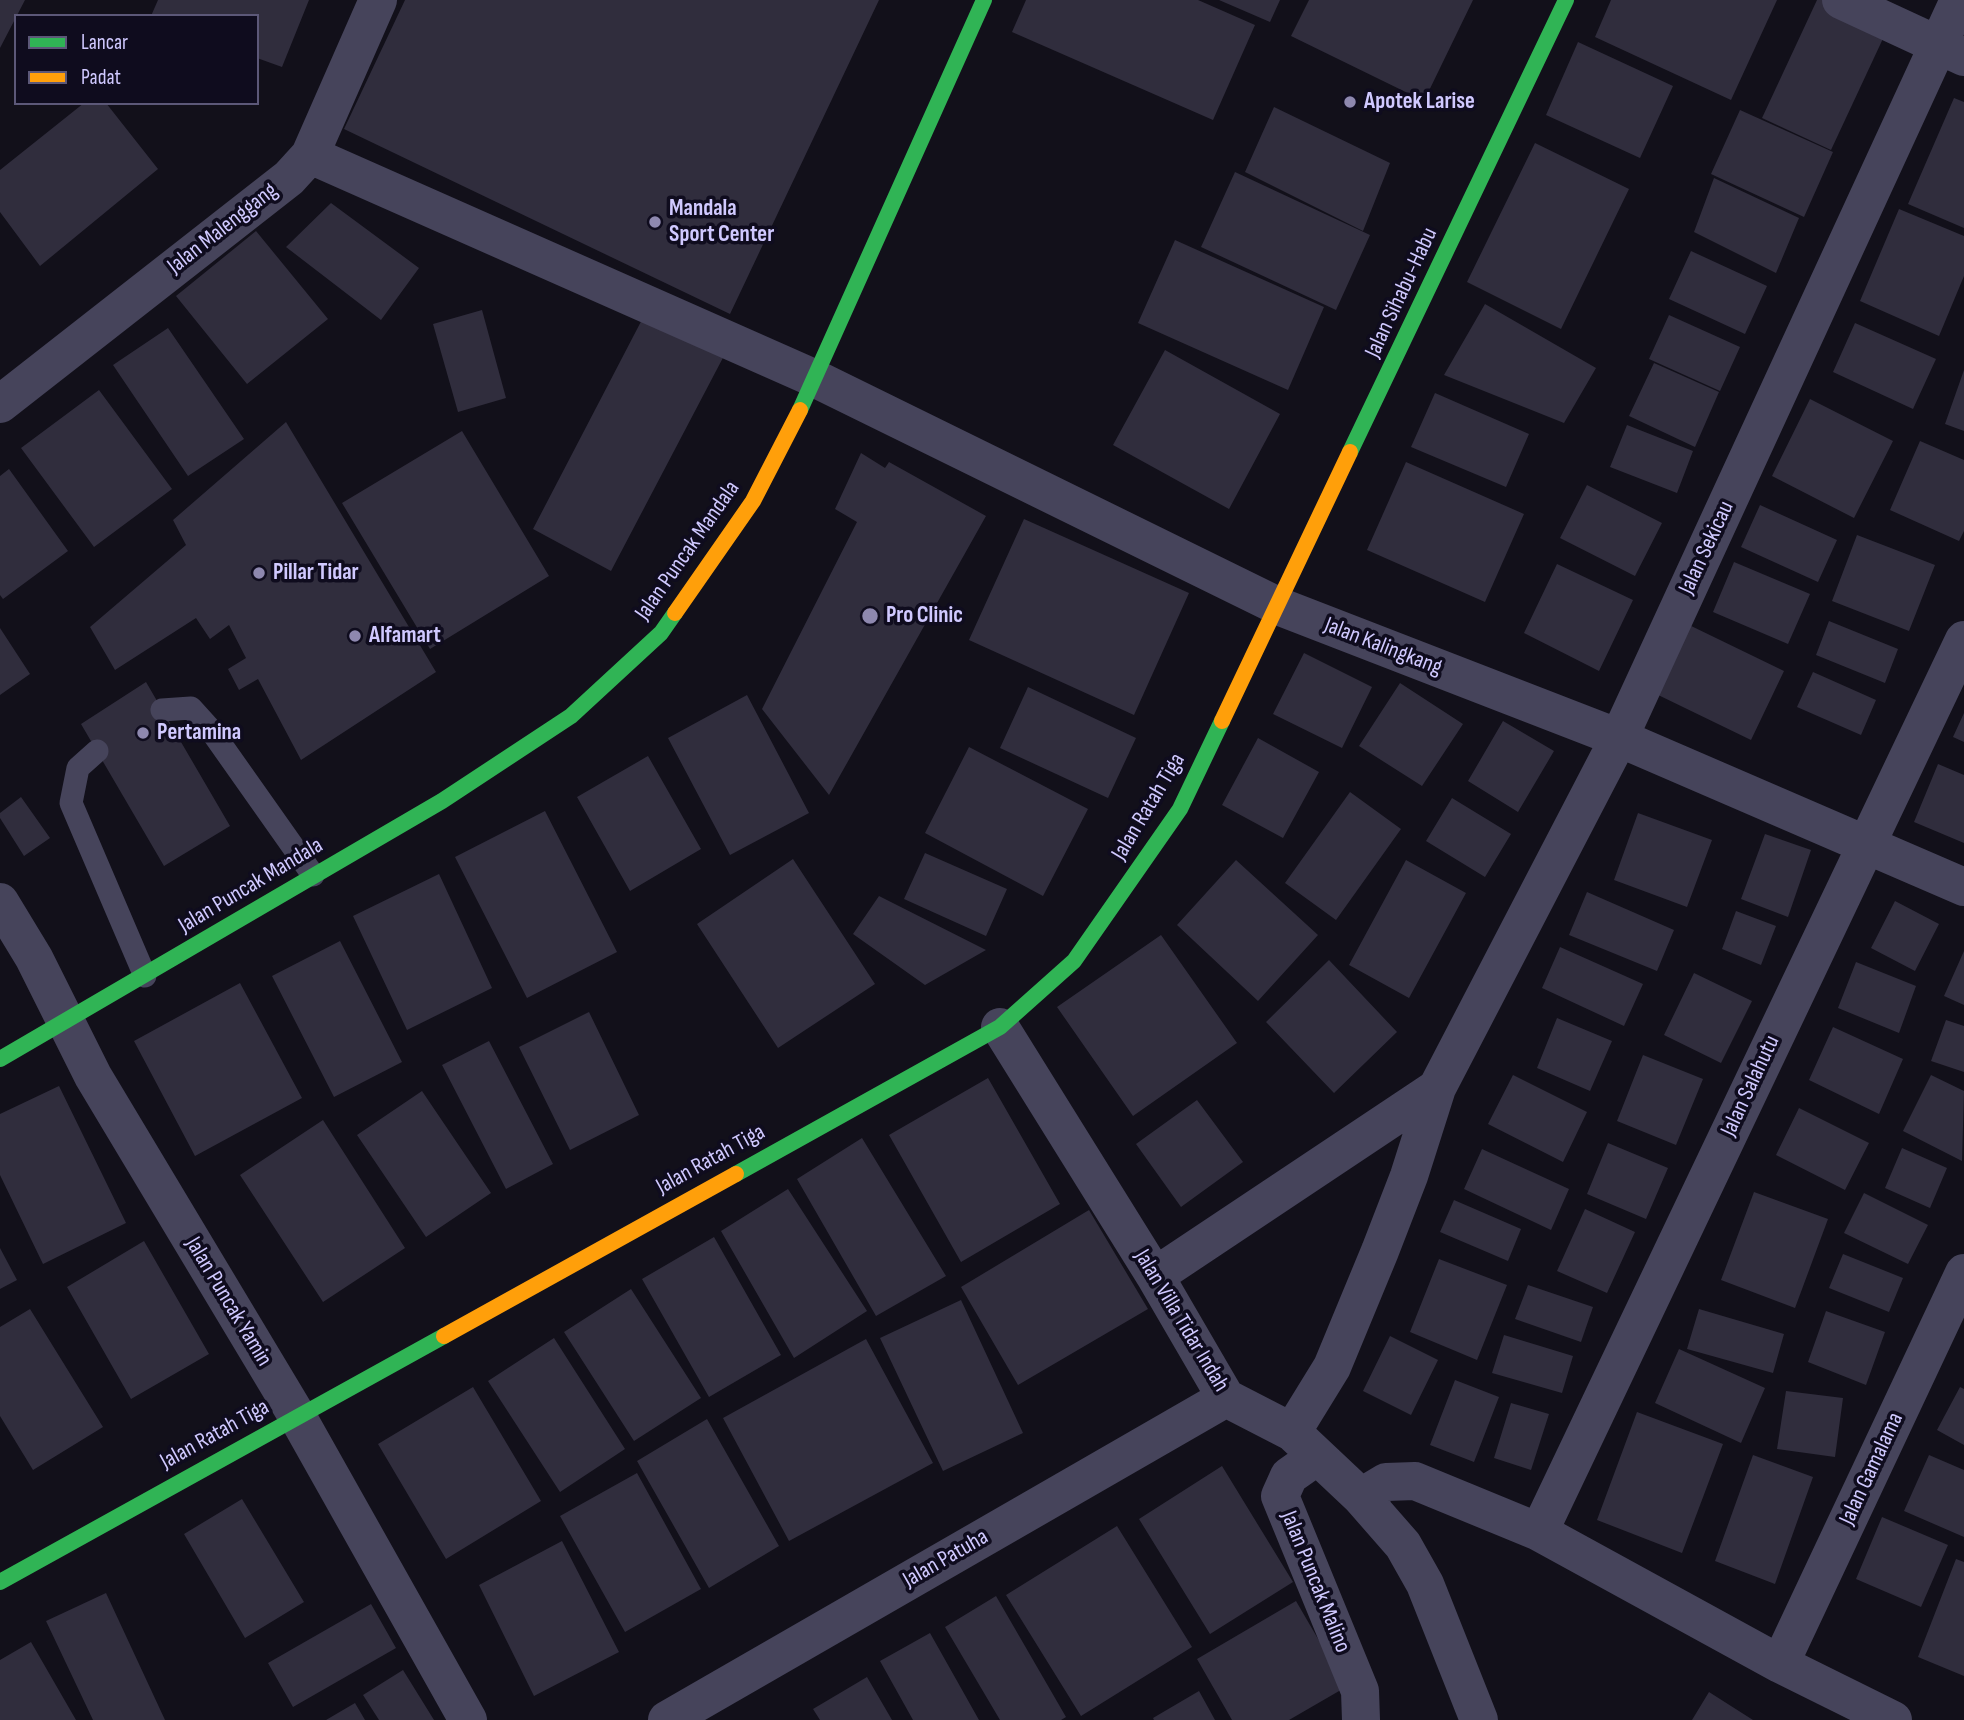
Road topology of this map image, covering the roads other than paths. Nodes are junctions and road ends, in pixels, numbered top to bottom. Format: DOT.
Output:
graph roads {
  1 [pos="378,0"];
  2 [pos="984,0"];
  3 [pos="1566,0"];
  4 [pos="1841,0"];
  5 [pos="1959,0"];
  6 [pos="1951,51"];
  7 [pos="310,155"];
  8 [pos="816,379"];
  9 [pos="0,404"];
  10 [pos="1278,607"];
  11 [pos="1964,640"];
  12 [pos="162,709"];
  13 [pos="1619,738"];
  14 [pos="97,751"];
  15 [pos="1866,844"];
  16 [pos="313,875"];
  17 [pos="1964,887"];
  18 [pos="0,902"];
  19 [pos="145,976"];
  20 [pos="64,1022"];
  21 [pos="1000,1027"];
  22 [pos="0,1059"];
  23 [pos="1437,1088"];
  24 [pos="1964,1273"];
  25 [pos="1155,1276"];
  26 [pos="1226,1398"];
  27 [pos="297,1416"];
  28 [pos="1304,1445"];
  29 [pos="1361,1497"];
  30 [pos="1539,1532"];
  31 [pos="0,1582"];
  32 [pos="1780,1664"];
  33 [pos="468,1720"];
  34 [pos="667,1720"];
  35 [pos="1362,1720"];
  36 [pos="1479,1720"];
  37 [pos="1893,1720"];
  1 -- 7 [label="street, Jalan Malenggang"];
  2 -- 8 [label="street, Jalan Puncak Mandala"];
  3 -- 10 [label="street, Jalan Sihabu-Habu"];
  4 -- 6 [label="street"];
  5 -- 6 [label="street, Jalan Sekicau"];
  6 -- 13 [label="street, Jalan Sekicau"];
  7 -- 8 [label="street, Jalan Kalingkang"];
  7 -- 9 [label="street, Jalan Malenggang"];
  8 -- 10 [label="street, Jalan Kalingkang"];
  8 -- 16 [label="street, Jalan Puncak Mandala"];
  10 -- 13 [label="street, Jalan Kalingkang"];
  10 -- 21 [label="street, Jalan Ratah Tiga"];
  11 -- 15 [label="street, Jalan Salahutu"];
  12 -- 16 [label="lane"];
  13 -- 15 [label="street, Jalan Kalingkang"];
  13 -- 23 [label="street, Jalan Sekicau"];
  14 -- 19 [label="lane"];
  15 -- 17 [label="street, Jalan Kalingkang"];
  15 -- 30 [label="street, Jalan Salahutu"];
  16 -- 19 [label="street, Jalan Puncak Mandala"];
  18 -- 20 [label="street, Jalan Puncak Yamin"];
  19 -- 20 [label="street, Jalan Puncak Mandala"];
  20 -- 22 [label="street"];
  20 -- 27 [label="street, Jalan Puncak Yamin"];
  21 -- 25 [label="street, Jalan Villa Tidar Indah"];
  21 -- 27 [label="street, Jalan Ratah Tiga"];
  23 -- 25 [label="street"];
  23 -- 28 [label="street, Jalan Sekicau"];
  24 -- 32 [label="street, Jalan Gamalama"];
  25 -- 26 [label="street, Jalan Villa Tidar Indah"];
  26 -- 28 [label="street, Jalan Villa Tidar Indah"];
  26 -- 34 [label="street, Jalan Patuha"];
  27 -- 31 [label="street, Jalan Ratah Tiga"];
  27 -- 33 [label="street, Jalan Puncak Yamin"];
  28 -- 29 [label="street, Jalan Villa Tidar Indah"];
  28 -- 35 [label="street, Jalan Puncak Malino"];
  29 -- 30 [label="street"];
  29 -- 36 [label="street, Jalan Villa Tidar Indah"];
  30 -- 32 [label="street"];
  32 -- 37 [label="street"];
}
